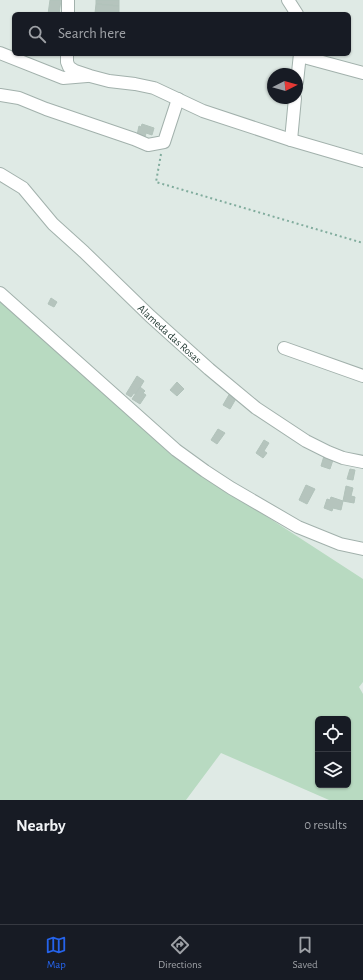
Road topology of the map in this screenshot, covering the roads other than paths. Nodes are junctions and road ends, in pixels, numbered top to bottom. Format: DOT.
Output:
graph roads {
  1 [pos="68,0"];
  2 [pos="288,0"];
  3 [pos="68,12"];
  4 [pos="296,12"];
  5 [pos="0,53"];
  6 [pos="300,56"];
  7 [pos="304,56"];
  8 [pos="67,58"];
  9 [pos="299,68"];
  10 [pos="363,73"];
  11 [pos="90,76"];
  12 [pos="0,94"];
  13 [pos="178,99"];
  14 [pos="294,104"];
  15 [pos="291,140"];
  16 [pos="363,161"];
  17 [pos="0,174"];
  18 [pos="0,293"];
  19 [pos="284,348"];
  20 [pos="363,376"];
  21 [pos="363,462"];
  22 [pos="363,549"];
  1 -- 3 [label="street"];
  2 -- 4 [label="street"];
  5 -- 11 [label="street"];
  6 -- 9 [label="street"];
  7 -- 10 [label="street"];
  8 -- 11 [label="street"];
  11 -- 13 [label="street"];
  12 -- 13 [label="street"];
  13 -- 15 [label="street"];
  14 -- 15 [label="street"];
  15 -- 16 [label="street"];
  17 -- 21 [label="street, Alameda das Rosas"];
  18 -- 22 [label="street"];
  19 -- 20 [label="street"];
}
